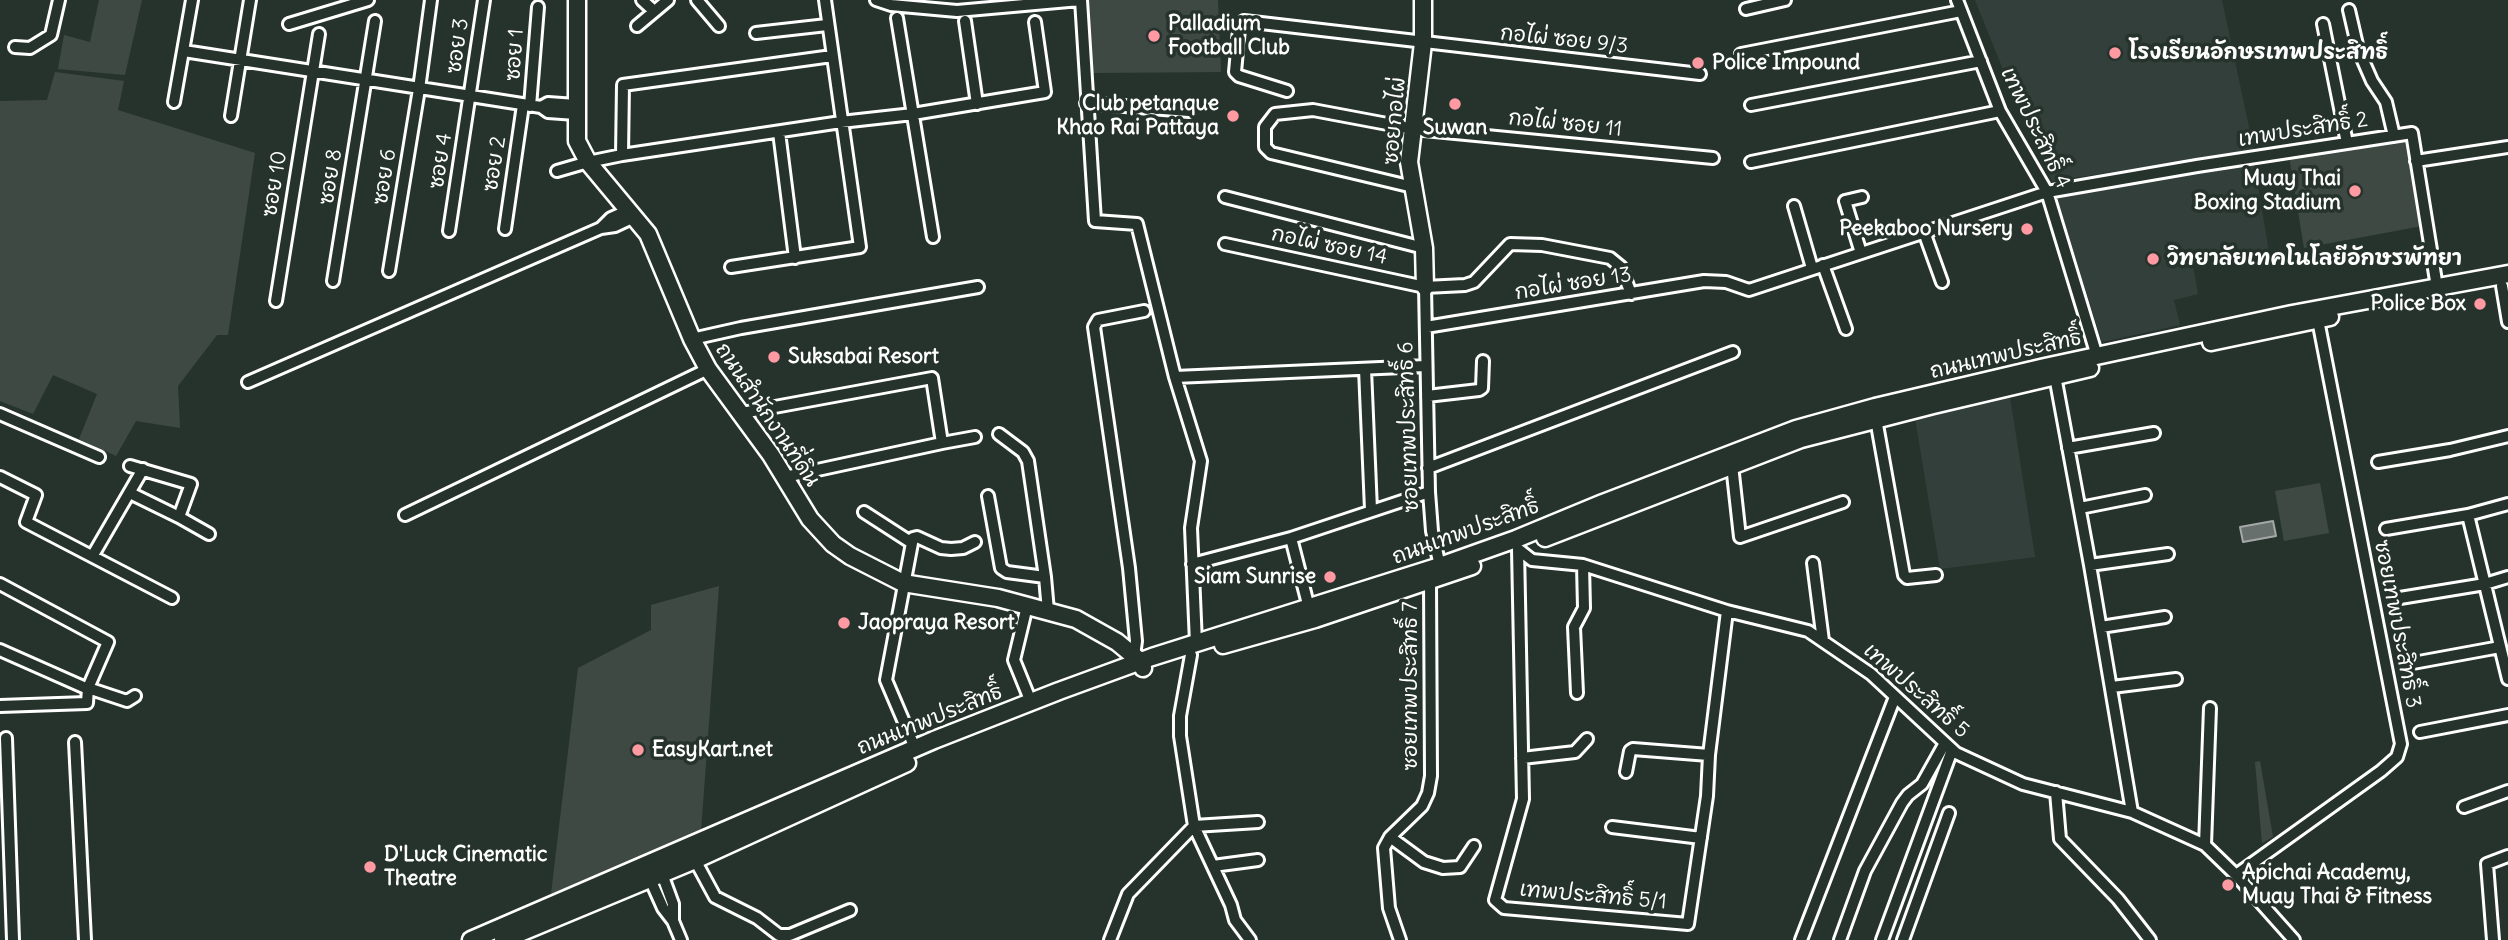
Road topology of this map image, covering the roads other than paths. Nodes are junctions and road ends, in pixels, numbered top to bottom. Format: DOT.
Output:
graph roads {
  1 [pos="59,0"];
  2 [pos="192,0"];
  3 [pos="250,0"];
  4 [pos="368,0"];
  5 [pos="431,0"];
  6 [pos="484,0"];
  7 [pos="577,0"];
  8 [pos="642,0"];
  9 [pos="668,0"];
  10 [pos="697,0"];
  11 [pos="825,0"];
  12 [pos="876,0"];
  13 [pos="1081,0"];
  14 [pos="1423,0"];
  15 [pos="1785,0"];
  16 [pos="1959,6"];
  17 [pos="538,7"];
  18 [pos="1746,9"];
  19 [pos="2348,10"];
  20 [pos="654,11"];
  21 [pos="897,18"];
  22 [pos="375,21"];
  23 [pos="965,21"];
  24 [pos="1035,22"];
  25 [pos="289,24"];
  26 [pos="2323,24"];
  27 [pos="827,25"];
  28 [pos="637,26"];
  29 [pos="719,26"];
  30 [pos="756,33"];
  31 [pos="319,34"];
  32 [pos="1423,43"];
  33 [pos="15,47"];
  34 [pos="184,51"];
  35 [pos="1741,54"];
  36 [pos="832,56"];
  37 [pos="240,60"];
  38 [pos="1981,61"];
  39 [pos="313,72"];
  40 [pos="1700,74"];
  41 [pos="366,80"];
  42 [pos="419,89"];
  43 [pos="1287,91"];
  44 [pos="470,97"];
  45 [pos="174,102"];
  46 [pos="1086,103"];
  47 [pos="977,104"];
  48 [pos="1751,105"];
  49 [pos="532,106"];
  50 [pos="576,110"];
  51 [pos="1189,111"];
  52 [pos="2000,111"];
  53 [pos="913,114"];
  54 [pos="231,116"];
  55 [pos="841,122"];
  56 [pos="1414,129"];
  57 [pos="779,132"];
  58 [pos="2394,136"];
  59 [pos="2347,143"];
  60 [pos="2508,147"];
  61 [pos="622,155"];
  62 [pos="1713,158"];
  63 [pos="2416,161"];
  64 [pos="588,162"];
  65 [pos="1751,162"];
  66 [pos="556,171"];
  67 [pos="1413,187"];
  68 [pos="2047,192"];
  69 [pos="1225,197"];
  70 [pos="1862,197"];
  71 [pos="1794,206"];
  72 [pos="631,214"];
  73 [pos="505,229"];
  74 [pos="449,231"];
  75 [pos="1924,232"];
  76 [pos="933,237"];
  77 [pos="1225,244"];
  78 [pos="1424,248"];
  79 [pos="1861,253"];
  80 [pos="795,258"];
  81 [pos="731,267"];
  82 [pos="1817,267"];
  83 [pos="389,271"];
  84 [pos="333,281"];
  85 [pos="2506,281"];
  86 [pos="1942,282"];
  87 [pos="978,287"];
  88 [pos="1425,287"];
  89 [pos="2437,287"];
  90 [pos="1631,294"];
  91 [pos="276,302"];
  92 [pos="1144,311"];
  93 [pos="2318,320"];
  94 [pos="2508,322"];
  95 [pos="1426,327"];
  96 [pos="1846,329"];
  97 [pos="692,339"];
  98 [pos="1732,352"];
  99 [pos="2097,356"];
  100 [pos="1483,360"];
  101 [pos="1426,366"];
  102 [pos="708,369"];
  103 [pos="1365,369"];
  104 [pos="2054,376"];
  105 [pos="1175,377"];
  106 [pos="248,382"];
  107 [pos="1427,396"];
  108 [pos="741,413"];
  109 [pos="0,414"];
  110 [pos="1876,419"];
  111 [pos="999,433"];
  112 [pos="2154,433"];
  113 [pos="2508,436"];
  114 [pos="975,437"];
  115 [pos="942,443"];
  116 [pos="2068,448"];
  117 [pos="99,457"];
  118 [pos="2378,462"];
  119 [pos="1732,465"];
  120 [pos="130,466"];
  121 [pos="1428,468"];
  122 [pos="143,470"];
  123 [pos="0,477"];
  124 [pos="785,477"];
  125 [pos="1429,492"];
  126 [pos="130,494"];
  127 [pos="2146,495"];
  128 [pos="988,496"];
  129 [pos="1843,502"];
  130 [pos="2508,505"];
  131 [pos="2080,508"];
  132 [pos="1371,510"];
  133 [pos="864,512"];
  134 [pos="2468,515"];
  135 [pos="405,516"];
  136 [pos="179,517"];
  137 [pos="2386,529"];
  138 [pos="209,534"];
  139 [pos="1291,538"];
  140 [pos="975,542"];
  141 [pos="912,543"];
  142 [pos="1518,549"];
  143 [pos="2168,554"];
  144 [pos="93,555"];
  145 [pos="1812,563"];
  146 [pos="1192,564"];
  147 [pos="1583,565"];
  148 [pos="2090,565"];
  149 [pos="1440,566"];
  150 [pos="1936,575"];
  151 [pos="1045,577"];
  152 [pos="2508,577"];
  153 [pos="1430,582"];
  154 [pos="903,583"];
  155 [pos="0,584"];
  156 [pos="2485,584"];
  157 [pos="173,598"];
  158 [pos="2400,598"];
  159 [pos="1027,606"];
  160 [pos="1309,608"];
  161 [pos="1048,611"];
  162 [pos="1727,611"];
  163 [pos="2165,617"];
  164 [pos="2101,627"];
  165 [pos="1823,641"];
  166 [pos="2500,647"];
  167 [pos="1194,649"];
  168 [pos="0,650"];
  169 [pos="5,655"];
  170 [pos="1139,662"];
  171 [pos="2413,663"];
  172 [pos="2176,679"];
  173 [pos="2508,679"];
  174 [pos="2112,687"];
  175 [pos="88,688"];
  176 [pos="1577,694"];
  177 [pos="135,695"];
  178 [pos="1895,697"];
  179 [pos="1031,702"];
  180 [pos="0,706"];
  181 [pos="2210,708"];
  182 [pos="2508,715"];
  183 [pos="2420,732"];
  184 [pos="6,738"];
  185 [pos="1587,739"];
  186 [pos="75,742"];
  187 [pos="1949,747"];
  188 [pos="915,748"];
  189 [pos="1709,755"];
  190 [pos="1522,758"];
  191 [pos="1626,772"];
  192 [pos="2508,791"];
  193 [pos="2056,792"];
  194 [pos="2465,807"];
  195 [pos="2132,812"];
  196 [pos="1949,813"];
  197 [pos="1258,822"];
  198 [pos="1194,826"];
  199 [pos="1612,827"];
  200 [pos="1390,836"];
  201 [pos="1701,838"];
  202 [pos="2205,845"];
  203 [pos="1474,846"];
  204 [pos="2508,856"];
  205 [pos="695,860"];
  206 [pos="1258,860"];
  207 [pos="1213,866"];
  208 [pos="2236,875"];
  209 [pos="656,877"];
  210 [pos="850,910"];
  211 [pos="13,940"];
  212 [pos="85,940"];
  213 [pos="471,940"];
  214 [pos="503,940"];
  215 [pos="681,940"];
  216 [pos="1110,940"];
  217 [pos="1250,940"];
  218 [pos="1400,940"];
  219 [pos="1801,940"];
  220 [pos="1840,940"];
  221 [pos="1882,940"];
  222 [pos="1903,940"];
  223 [pos="2150,940"];
  224 [pos="2294,940"];
  225 [pos="2493,940"];
  1 -- 33 [label="street"];
  2 -- 34 [label="street"];
  3 -- 37 [label="street"];
  4 -- 25 [label="street"];
  5 -- 42 [label="street, ซอย 6"];
  6 -- 44 [label="street, ซอย 3"];
  7 -- 50 [label="main road, ถนนสำนักงานที่ดิน"];
  8 -- 20 [label="street"];
  9 -- 20 [label="street"];
  10 -- 29 [label="street"];
  11 -- 27 [label="street"];
  12 -- 13 [label="street"];
  13 -- 46 [label="street"];
  14 -- 32 [label="main road, ซอยกอไผ่"];
  15 -- 18 [label="street"];
  16 -- 35 [label="street"];
  16 -- 38 [label="street, เทพประสิทธิ์ 4"];
  17 -- 49 [label="street, ซอย 1"];
  19 -- 58 [label="street"];
  20 -- 28 [label="street"];
  21 -- 53 [label="street"];
  22 -- 41 [label="street, ซอย 8"];
  23 -- 47 [label="street"];
  24 -- 47 [label="street"];
  26 -- 59 [label="street"];
  27 -- 30 [label="street"];
  27 -- 36 [label="street"];
  31 -- 39 [label="street, ซอย 10"];
  32 -- 40 [label="street, กอไผ่ ซอย 9/3"];
  32 -- 43 [label="street, กอไผ่ ซอย 9/3"];
  32 -- 56 [label="main road, ซอยกอไผ่"];
  34 -- 37 [label="street"];
  34 -- 45 [label="street"];
  36 -- 55 [label="street"];
  36 -- 61 [label="street"];
  37 -- 39 [label="street"];
  37 -- 54 [label="street"];
  38 -- 48 [label="street"];
  38 -- 52 [label="street, เทพประสิทธิ์ 4"];
  39 -- 41 [label="street"];
  39 -- 91 [label="street, ซอย 10"];
  41 -- 42 [label="street"];
  41 -- 84 [label="street, ซอย 8"];
  42 -- 44 [label="street"];
  42 -- 83 [label="street, ซอย 6"];
  44 -- 49 [label="street"];
  44 -- 74 [label="street, ซอย 4"];
  46 -- 51 [label="street"];
  46 -- 105 [label="street"];
  47 -- 53 [label="street"];
  49 -- 50 [label="street"];
  49 -- 73 [label="street, ซอย 2"];
  50 -- 64 [label="main road, ถนนสำนักงานที่ดิน"];
  52 -- 65 [label="street"];
  52 -- 68 [label="street, เทพประสิทธิ์ 4"];
  53 -- 55 [label="street"];
  53 -- 76 [label="street"];
  55 -- 57 [label="street"];
  55 -- 80 [label="street"];
  56 -- 62 [label="street, กอไผ่ ซอย 11"];
  56 -- 67 [label="main road, ซอยกอไผ่"];
  56 -- 67 [label="street, กอไผ่ ซอย 11"];
  57 -- 61 [label="street"];
  57 -- 80 [label="street"];
  58 -- 59 [label="street, เทพประสิทธิ์ 2"];
  58 -- 63 [label="street, เทพประสิทธิ์ 2"];
  59 -- 68 [label="street, เทพประสิทธิ์ 2"];
  60 -- 63 [label="street"];
  61 -- 64 [label="street"];
  63 -- 89 [label="street, เทพประสิทธิ์ 2"];
  64 -- 66 [label="street"];
  64 -- 72 [label="main road, ถนนสำนักงานที่ดิน"];
  67 -- 78 [label="main road, ซอยกอไผ่"];
  68 -- 75 [label="street, เทพประสิทธิ์ 2"];
  68 -- 99 [label="street, เทพประสิทธิ์ 4"];
  69 -- 78 [label="street"];
  70 -- 79 [label="street"];
  71 -- 82 [label="street"];
  72 -- 97 [label="main road, ถนนสำนักงานที่ดิน"];
  72 -- 106 [label="street"];
  75 -- 79 [label="street, เทพประสิทธิ์ 2"];
  75 -- 86 [label="street"];
  77 -- 88 [label="street, กอไผ่ ซอย 14"];
  78 -- 88 [label="main road, ซอยกอไผ่"];
  79 -- 82 [label="street, กอไผ่ ซอย 13"];
  80 -- 81 [label="street"];
  82 -- 90 [label="street, กอไผ่ ซอย 13"];
  82 -- 96 [label="street"];
  85 -- 89 [label="main road, ถนนเทพประสิทธิ์"];
  85 -- 93 [label="main road, ถนนเทพประสิทธิ์"];
  85 -- 94 [label="street"];
  87 -- 97 [label="street"];
  88 -- 90 [label="street, กอไผ่ ซอย 14"];
  88 -- 95 [label="street, ซอยเทพประสิทธิ์ 6"];
  89 -- 99 [label="main road, ถนนเทพประสิทธิ์"];
  90 -- 95 [label="street, กอไผ่ ซอย 13"];
  92 -- 170 [label="street"];
  93 -- 104 [label="main road, ถนนเทพประสิทธิ์"];
  93 -- 208 [label="street, ซอยเทพประสิทธิ์ 3"];
  95 -- 101 [label="street, ซอยเทพประสิทธิ์ 6"];
  97 -- 102 [label="main road, ถนนสำนักงานที่ดิน"];
  98 -- 121 [label="street"];
  99 -- 149 [label="main road, ถนนเทพประสิทธิ์"];
  100 -- 107 [label="street"];
  101 -- 103 [label="street"];
  101 -- 107 [label="street, ซอยเทพประสิทธิ์ 6"];
  102 -- 108 [label="main road, ถนนสำนักงานที่ดิน"];
  102 -- 135 [label="street"];
  103 -- 105 [label="street"];
  103 -- 132 [label="street"];
  104 -- 110 [label="main road, ถนนเทพประสิทธิ์"];
  104 -- 116 [label="street"];
  105 -- 146 [label="street"];
  107 -- 121 [label="street, ซอยเทพประสิทธิ์ 6"];
  108 -- 115 [label="street"];
  108 -- 124 [label="main road, ถนนสำนักงานที่ดิน"];
  109 -- 117 [label="street"];
  110 -- 119 [label="main road, ถนนเทพประสิทธิ์"];
  110 -- 150 [label="street"];
  111 -- 151 [label="street"];
  112 -- 116 [label="street"];
  113 -- 118 [label="street"];
  114 -- 115 [label="street"];
  115 -- 124 [label="street"];
  116 -- 131 [label="street"];
  119 -- 129 [label="street"];
  119 -- 142 [label="main road, ถนนเทพประสิทธิ์"];
  120 -- 122 [label="street"];
  121 -- 125 [label="street, ซอยเทพประสิทธิ์ 6"];
  122 -- 126 [label="street"];
  122 -- 136 [label="street"];
  123 -- 144 [label="street"];
  124 -- 154 [label="main road, ถนนสำนักงานที่ดิน"];
  125 -- 132 [label="street"];
  125 -- 149 [label="street, ซอยเทพประสิทธิ์ 6"];
  126 -- 136 [label="street"];
  126 -- 144 [label="street"];
  127 -- 131 [label="street"];
  128 -- 151 [label="street"];
  130 -- 134 [label="street"];
  131 -- 148 [label="street"];
  132 -- 139 [label="street"];
  133 -- 141 [label="street"];
  134 -- 137 [label="street"];
  134 -- 156 [label="street"];
  136 -- 138 [label="street"];
  139 -- 146 [label="street"];
  139 -- 160 [label="street"];
  140 -- 141 [label="street"];
  141 -- 154 [label="street"];
  142 -- 147 [label="street, เทพประสิทธิ์ 5"];
  142 -- 153 [label="main road, ถนนเทพประสิทธิ์"];
  142 -- 190 [label="street, เทพประสิทธิ์ 5/1"];
  143 -- 148 [label="street"];
  144 -- 157 [label="street"];
  145 -- 165 [label="street"];
  146 -- 167 [label="street"];
  147 -- 162 [label="street, เทพประสิทธิ์ 5"];
  147 -- 176 [label="street"];
  148 -- 164 [label="street"];
  149 -- 153 [label="main road"];
  149 -- 160 [label="main road, ถนนเทพประสิทธิ์"];
  151 -- 161 [label="street"];
  152 -- 156 [label="street"];
  153 -- 167 [label="main road, ถนนเทพประสิทธิ์"];
  153 -- 200 [label="street, ซอยเทพประสิทธิ์ 7"];
  154 -- 159 [label="main road, ถนนสำนักงานที่ดิน"];
  154 -- 188 [label="street"];
  155 -- 175 [label="street"];
  156 -- 158 [label="street"];
  156 -- 166 [label="street"];
  159 -- 161 [label="main road, ถนนสำนักงานที่ดิน"];
  159 -- 179 [label="street"];
  160 -- 167 [label="main road, ถนนเทพประสิทธิ์"];
  161 -- 170 [label="main road, ถนนสำนักงานที่ดิน"];
  162 -- 165 [label="street, เทพประสิทธิ์ 5"];
  162 -- 189 [label="street, เทพประสิทธิ์ 5/1"];
  163 -- 164 [label="street"];
  164 -- 174 [label="street"];
  165 -- 178 [label="street, เทพประสิทธิ์ 5"];
  166 -- 171 [label="street"];
  166 -- 173 [label="street"];
  167 -- 170 [label="main road, ถนนเทพประสิทธิ์"];
  167 -- 198 [label="street"];
  168 -- 169 [label="street"];
  169 -- 175 [label="street"];
  170 -- 179 [label="main road, ถนนเทพประสิทธิ์"];
  170 -- 205 [label="main road, ถนนเทพประสิทธิ์"];
  172 -- 174 [label="street"];
  174 -- 195 [label="street"];
  175 -- 177 [label="street"];
  175 -- 180 [label="street"];
  178 -- 187 [label="street, เทพประสิทธิ์ 5"];
  178 -- 219 [label="street"];
  179 -- 188 [label="main road, ถนนเทพประสิทธิ์"];
  181 -- 202 [label="street"];
  182 -- 183 [label="street"];
  184 -- 211 [label="street"];
  185 -- 190 [label="street"];
  186 -- 212 [label="street"];
  187 -- 193 [label="street, เทพประสิทธิ์ 5"];
  187 -- 220 [label="street"];
  187 -- 221 [label="street"];
  188 -- 213 [label="main road, ถนนเทพประสิทธิ์"];
  189 -- 191 [label="street"];
  189 -- 201 [label="street, เทพประสิทธิ์ 5/1"];
  190 -- 201 [label="street, เทพประสิทธิ์ 5/1"];
  192 -- 194 [label="street"];
  193 -- 195 [label="street, เทพประสิทธิ์ 5"];
  193 -- 223 [label="street"];
  195 -- 202 [label="street, เทพประสิทธิ์ 5"];
  196 -- 222 [label="street"];
  197 -- 198 [label="street"];
  198 -- 207 [label="street"];
  198 -- 216 [label="street"];
  199 -- 201 [label="street"];
  200 -- 203 [label="street"];
  200 -- 218 [label="street"];
  202 -- 208 [label="street, เทพประสิทธิ์ 5"];
  204 -- 225 [label="street"];
  205 -- 209 [label="main road, ถนนเทพประสิทธิ์"];
  205 -- 210 [label="street"];
  206 -- 207 [label="street"];
  207 -- 217 [label="street"];
  208 -- 224 [label="street, เทพประสิทธิ์ 5"];
  209 -- 214 [label="main road, ถนนเทพประสิทธิ์"];
  209 -- 215 [label="street"];
}
